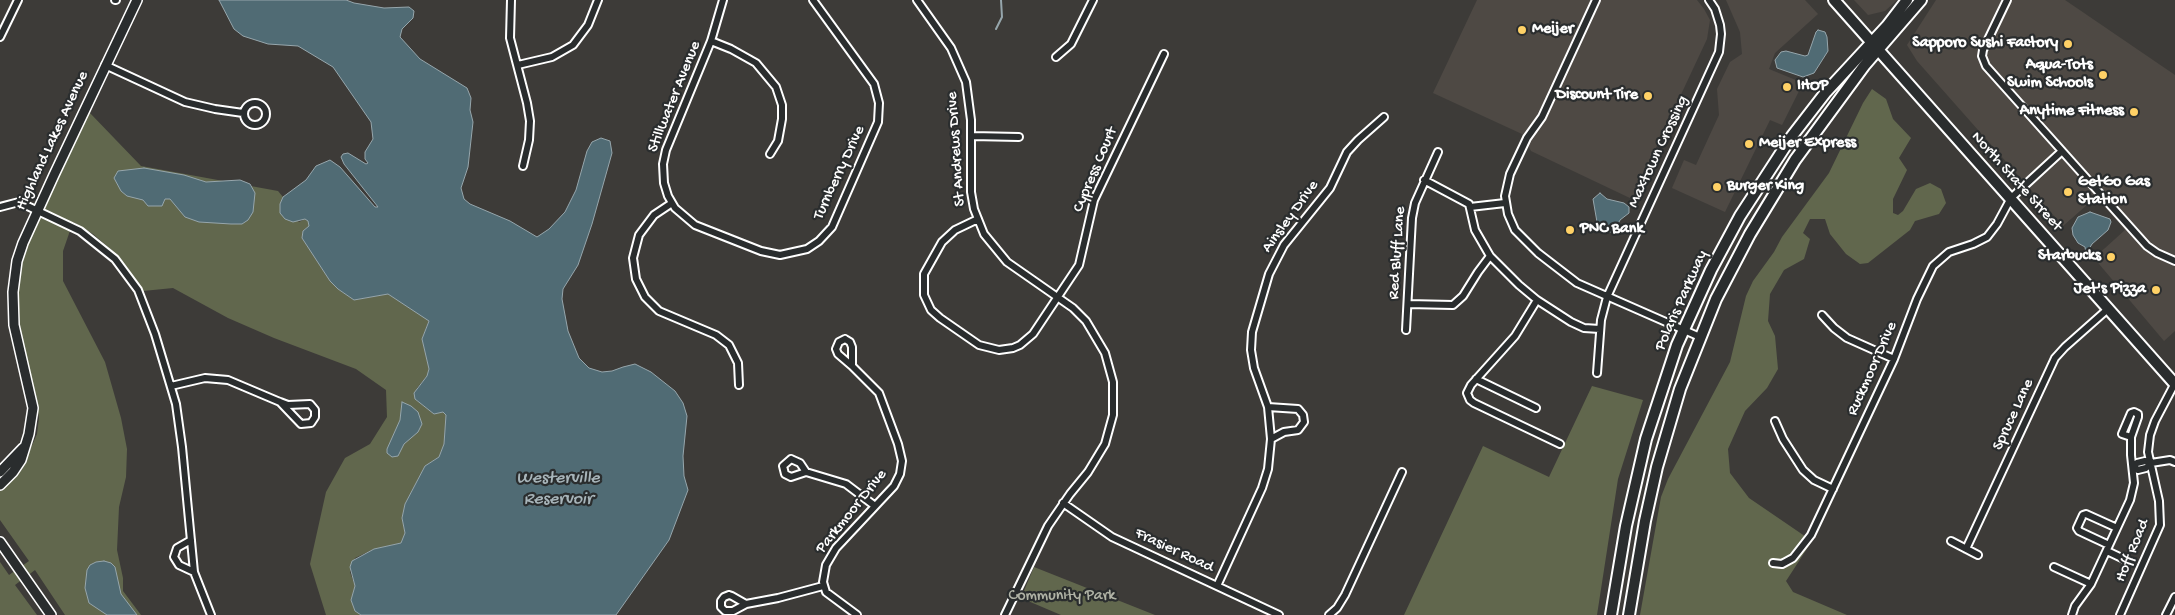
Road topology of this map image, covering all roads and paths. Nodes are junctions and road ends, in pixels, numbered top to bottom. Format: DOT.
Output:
graph roads {
  1 [pos="18,0"];
  2 [pos="138,0"];
  3 [pos="511,0"];
  4 [pos="598,0"];
  5 [pos="723,0"];
  6 [pos="812,0"];
  7 [pos="917,0"];
  8 [pos="1093,0"];
  9 [pos="1596,0"];
  10 [pos="1709,0"];
  11 [pos="1834,0"];
  12 [pos="1907,0"];
  13 [pos="1921,0"];
  14 [pos="2007,0"];
  15 [pos="0,36"];
  16 [pos="712,41"];
  17 [pos="1875,45"];
  18 [pos="1164,54"];
  19 [pos="1056,57"];
  20 [pos="105,65"];
  21 [pos="518,65"];
  22 [pos="243,114"];
  23 [pos="1384,117"];
  24 [pos="972,136"];
  25 [pos="1019,137"];
  26 [pos="2062,151"];
  27 [pos="1438,152"];
  28 [pos="770,154"];
  29 [pos="523,166"];
  30 [pos="1424,180"];
  31 [pos="2011,198"];
  32 [pos="672,203"];
  33 [pos="1505,203"];
  34 [pos="0,206"];
  35 [pos="1470,207"];
  36 [pos="38,210"];
  37 [pos="978,219"];
  38 [pos="1490,256"];
  39 [pos="2175,261"];
  40 [pos="1607,297"];
  41 [pos="1058,298"];
  42 [pos="1537,300"];
  43 [pos="1408,304"];
  44 [pos="2109,308"];
  45 [pos="1822,316"];
  46 [pos="1600,329"];
  47 [pos="1406,330"];
  48 [pos="1684,330"];
  49 [pos="1700,337"];
  50 [pos="1894,360"];
  51 [pos="852,366"];
  52 [pos="1597,373"];
  53 [pos="1476,379"];
  54 [pos="2175,383"];
  55 [pos="739,385"];
  56 [pos="171,386"];
  57 [pos="280,402"];
  58 [pos="1268,407"];
  59 [pos="1536,408"];
  60 [pos="1775,421"];
  61 [pos="2131,437"];
  62 [pos="1271,439"];
  63 [pos="1560,444"];
  64 [pos="25,446"];
  65 [pos="2175,462"];
  66 [pos="2151,463"];
  67 [pos="2134,467"];
  68 [pos="0,472"];
  69 [pos="806,472"];
  70 [pos="1402,472"];
  71 [pos="0,485"];
  72 [pos="1833,489"];
  73 [pos="1063,503"];
  74 [pos="875,506"];
  75 [pos="2117,528"];
  76 [pos="191,540"];
  77 [pos="0,542"];
  78 [pos="1953,542"];
  79 [pos="2108,548"];
  80 [pos="1966,549"];
  81 [pos="1978,555"];
  82 [pos="2128,561"];
  83 [pos="1773,563"];
  84 [pos="2054,567"];
  85 [pos="194,572"];
  86 [pos="2091,584"];
  87 [pos="824,586"];
  88 [pos="1217,586"];
  89 [pos="2175,597"];
  90 [pos="746,604"];
  91 [pos="51,615"];
  92 [pos="210,615"];
  93 [pos="857,615"];
  94 [pos="1005,615"];
  95 [pos="1279,615"];
  96 [pos="1329,615"];
  97 [pos="1611,615"];
  98 [pos="1629,615"];
  99 [pos="2072,615"];
  100 [pos="2120,615"];
  101 [pos="2166,615"];
  1 -- 15 [label="street"];
  2 -- 20 [label="street, Highland Lakes Avenue"];
  3 -- 21 [label="street"];
  4 -- 21 [label="street"];
  5 -- 16 [label="street, Stillwater Avenue"];
  6 -- 32 [label="street, Turnberry Drive"];
  7 -- 24 [label="street, St Andrews Drive"];
  8 -- 19 [label="street"];
  9 -- 33 [label="street"];
  10 -- 40 [label="street, Maxtown Crossing"];
  11 -- 17 [label="main road, North State Street"];
  12 -- 17 [label="main road"];
  13 -- 17 [label="main road"];
  14 -- 26 [label="street"];
  16 -- 28 [label="street"];
  16 -- 32 [label="street, Stillwater Avenue"];
  17 -- 31 [label="main road, North State Street"];
  17 -- 48 [label="main road, Polaris Parkway"];
  17 -- 49 [label="main road, Polaris Parkway"];
  18 -- 41 [label="street, Cypress Court"];
  20 -- 22 [label="street"];
  20 -- 36 [label="street, Highland Lakes Avenue"];
  21 -- 29 [label="street"];
  23 -- 58 [label="street, Ainsley Drive"];
  24 -- 25 [label="street"];
  24 -- 37 [label="street, St Andrews Drive"];
  26 -- 31 [label="street, Ruckmoor Drive"];
  26 -- 39 [label="street"];
  27 -- 30 [label="street, Red Bluff Lane"];
  30 -- 35 [label="street"];
  30 -- 43 [label="street, Red Bluff Lane"];
  31 -- 44 [label="main road, North State Street"];
  31 -- 50 [label="street, Ruckmoor Drive"];
  32 -- 55 [label="street"];
  33 -- 35 [label="street"];
  33 -- 40 [label="street"];
  34 -- 36 [label="street"];
  35 -- 38 [label="street"];
  36 -- 56 [label="street"];
  36 -- 64 [label="street, Highland Lakes Avenue"];
  37 -- 41 [label="street, St Andrews Drive"];
  37 -- 41 [label="street, Cypress Court"];
  38 -- 42 [label="street"];
  38 -- 43 [label="street"];
  40 -- 46 [label="street, Maxtown Crossing"];
  40 -- 48 [label="street"];
  41 -- 73 [label="street, St Andrews Drive"];
  42 -- 46 [label="street"];
  42 -- 53 [label="street"];
  43 -- 47 [label="street, Red Bluff Lane"];
  44 -- 54 [label="main road, North State Street"];
  44 -- 80 [label="street, Spruce Lane"];
  45 -- 50 [label="street"];
  46 -- 52 [label="street, Maxtown Crossing"];
  48 -- 49 [label="street"];
  48 -- 97 [label="main road, Polaris Parkway"];
  49 -- 98 [label="main road, Polaris Parkway"];
  50 -- 72 [label="street, Ruckmoor Drive"];
  51 -- 74 [label="street, Parkmoor Drive"];
  53 -- 59 [label="street"];
  53 -- 63 [label="street"];
  54 -- 66 [label="street, Hoff Road"];
  56 -- 57 [label="street"];
  56 -- 76 [label="street"];
  57 -- 57 [label="street"];
  58 -- 62 [label="street, Ainsley Drive"];
  58 -- 62 [label="street"];
  60 -- 72 [label="street"];
  61 -- 67 [label="street"];
  62 -- 88 [label="street, Ainsley Drive"];
  64 -- 68 [label="street"];
  64 -- 71 [label="street, Highland Lakes Avenue"];
  65 -- 66 [label="street"];
  66 -- 67 [label="street"];
  66 -- 100 [label="street, Hoff Road"];
  67 -- 75 [label="street"];
  69 -- 74 [label="street"];
  70 -- 96 [label="street"];
  72 -- 83 [label="street, Ruckmoor Drive"];
  73 -- 88 [label="street, Frasier Road"];
  73 -- 94 [label="street, St Andrews Drive"];
  74 -- 87 [label="street, Parkmoor Drive"];
  75 -- 79 [label="street"];
  75 -- 79 [label="street"];
  76 -- 85 [label="street"];
  76 -- 85 [label="street"];
  77 -- 91 [label="street"];
  78 -- 80 [label="street"];
  79 -- 82 [label="street"];
  79 -- 86 [label="street"];
  80 -- 81 [label="street"];
  84 -- 86 [label="street"];
  85 -- 92 [label="street"];
  86 -- 99 [label="street"];
  87 -- 90 [label="street"];
  87 -- 93 [label="street"];
  88 -- 95 [label="street, Frasier Road"];
  89 -- 101 [label="street"];
}
